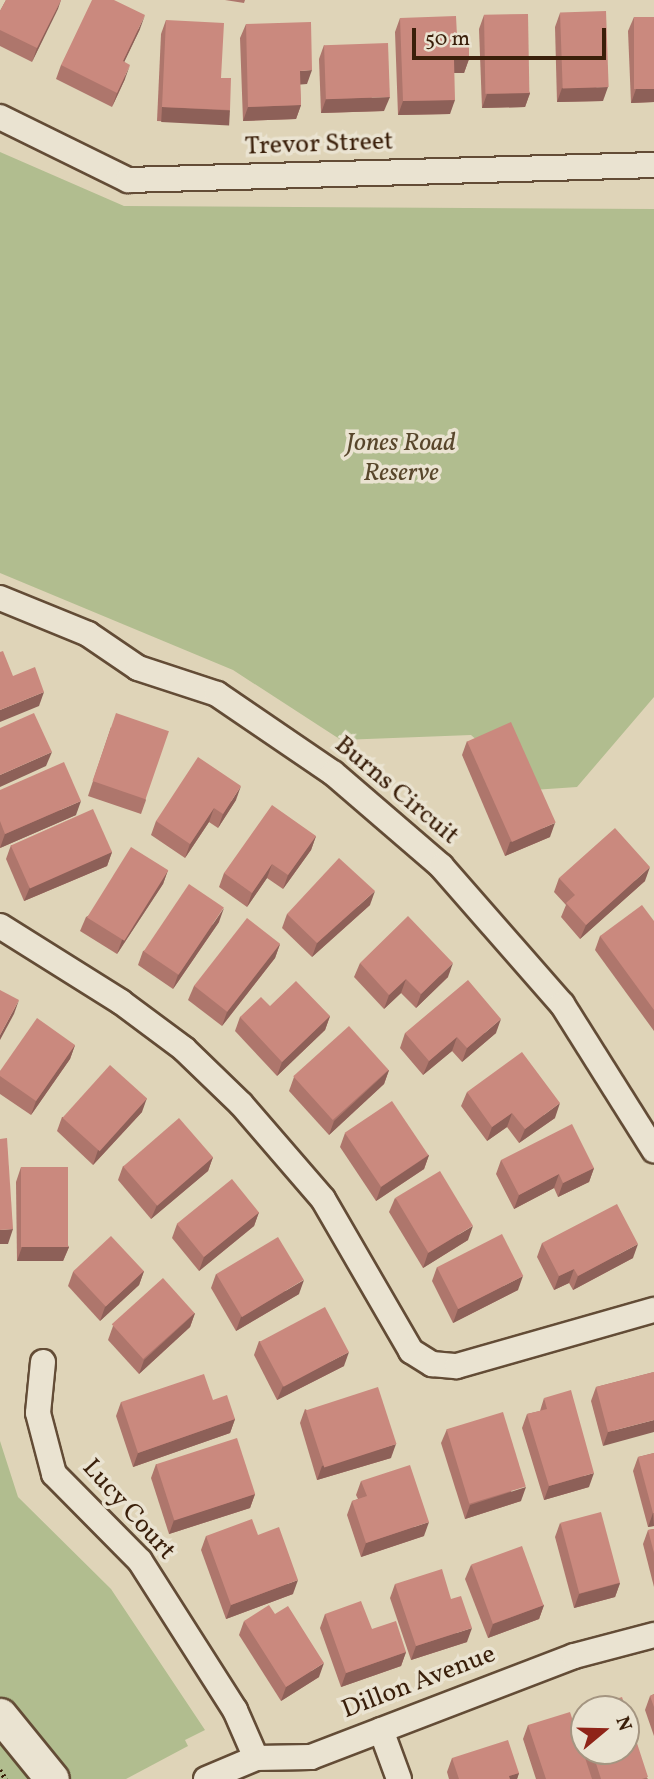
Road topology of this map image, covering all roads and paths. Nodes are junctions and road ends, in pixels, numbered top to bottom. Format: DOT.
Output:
graph roads {
  1 [pos="0,117"];
  2 [pos="654,164"];
  3 [pos="0,598"];
  4 [pos="0,926"];
  5 [pos="654,1150"];
  6 [pos="654,1310"];
  7 [pos="43,1362"];
  8 [pos="654,1635"];
  9 [pos="0,1715"];
  10 [pos="381,1730"];
  11 [pos="256,1758"];
  12 [pos="0,1770"];
  13 [pos="6,1779"];
  14 [pos="52,1779"];
  15 [pos="206,1779"];
  16 [pos="399,1779"];
  1 -- 2 [label="street, Trevor Street"];
  3 -- 5 [label="street, Burns Circuit"];
  4 -- 6 [label="street"];
  7 -- 11 [label="street, Lucy Court"];
  8 -- 10 [label="street, Dillon Avenue"];
  9 -- 14 [label="street"];
  10 -- 11 [label="street, Dillon Avenue"];
  10 -- 16 [label="street"];
  11 -- 15 [label="street, Dillon Avenue"];
  12 -- 13 [label="path"];
}
